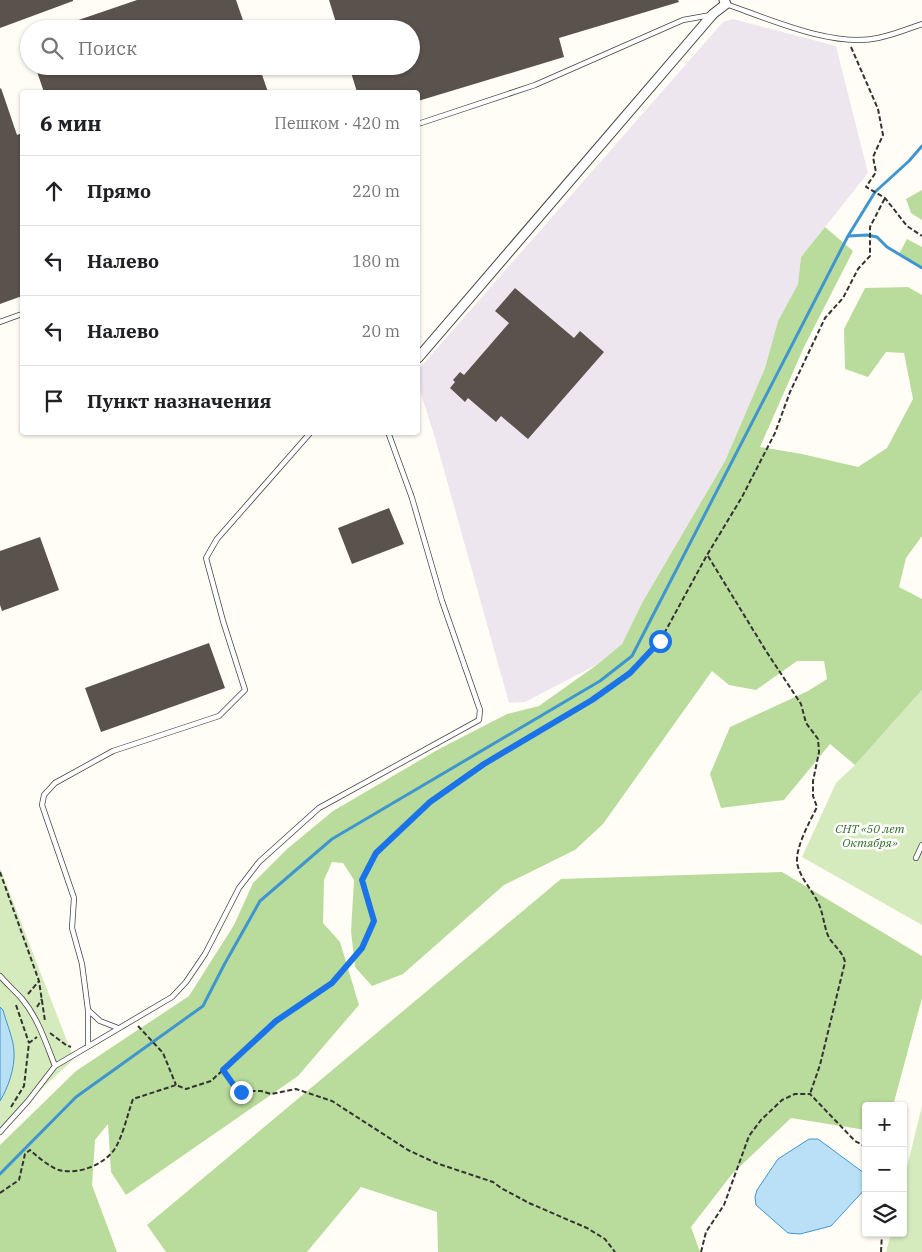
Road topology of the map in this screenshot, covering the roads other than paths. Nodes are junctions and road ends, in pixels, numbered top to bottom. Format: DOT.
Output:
graph roads {
  1 [pos="725,2"];
  2 [pos="713,14"];
  3 [pos="922,24"];
  4 [pos="420,123"];
  5 [pos="20,315"];
  6 [pos="0,322"];
  7 [pos="420,356"];
  8 [pos="308,435"];
  9 [pos="389,435"];
  10 [pos="922,846"];
  11 [pos="916,858"];
  12 [pos="0,976"];
  13 [pos="88,1010"];
  14 [pos="118,1028"];
  15 [pos="88,1046"];
  16 [pos="55,1066"];
  17 [pos="0,1132"];
  1 -- 2 [label="street"];
  1 -- 3 [label="lane"];
  2 -- 4 [label="lane"];
  2 -- 7 [label="street"];
  5 -- 6 [label="lane"];
  8 -- 13 [label="lane"];
  9 -- 14 [label="lane"];
  10 -- 11 [label="lane"];
  12 -- 16 [label="lane"];
  13 -- 14 [label="lane"];
  13 -- 15 [label="lane"];
  14 -- 15 [label="lane"];
  15 -- 16 [label="lane"];
  16 -- 17 [label="lane"];
}
